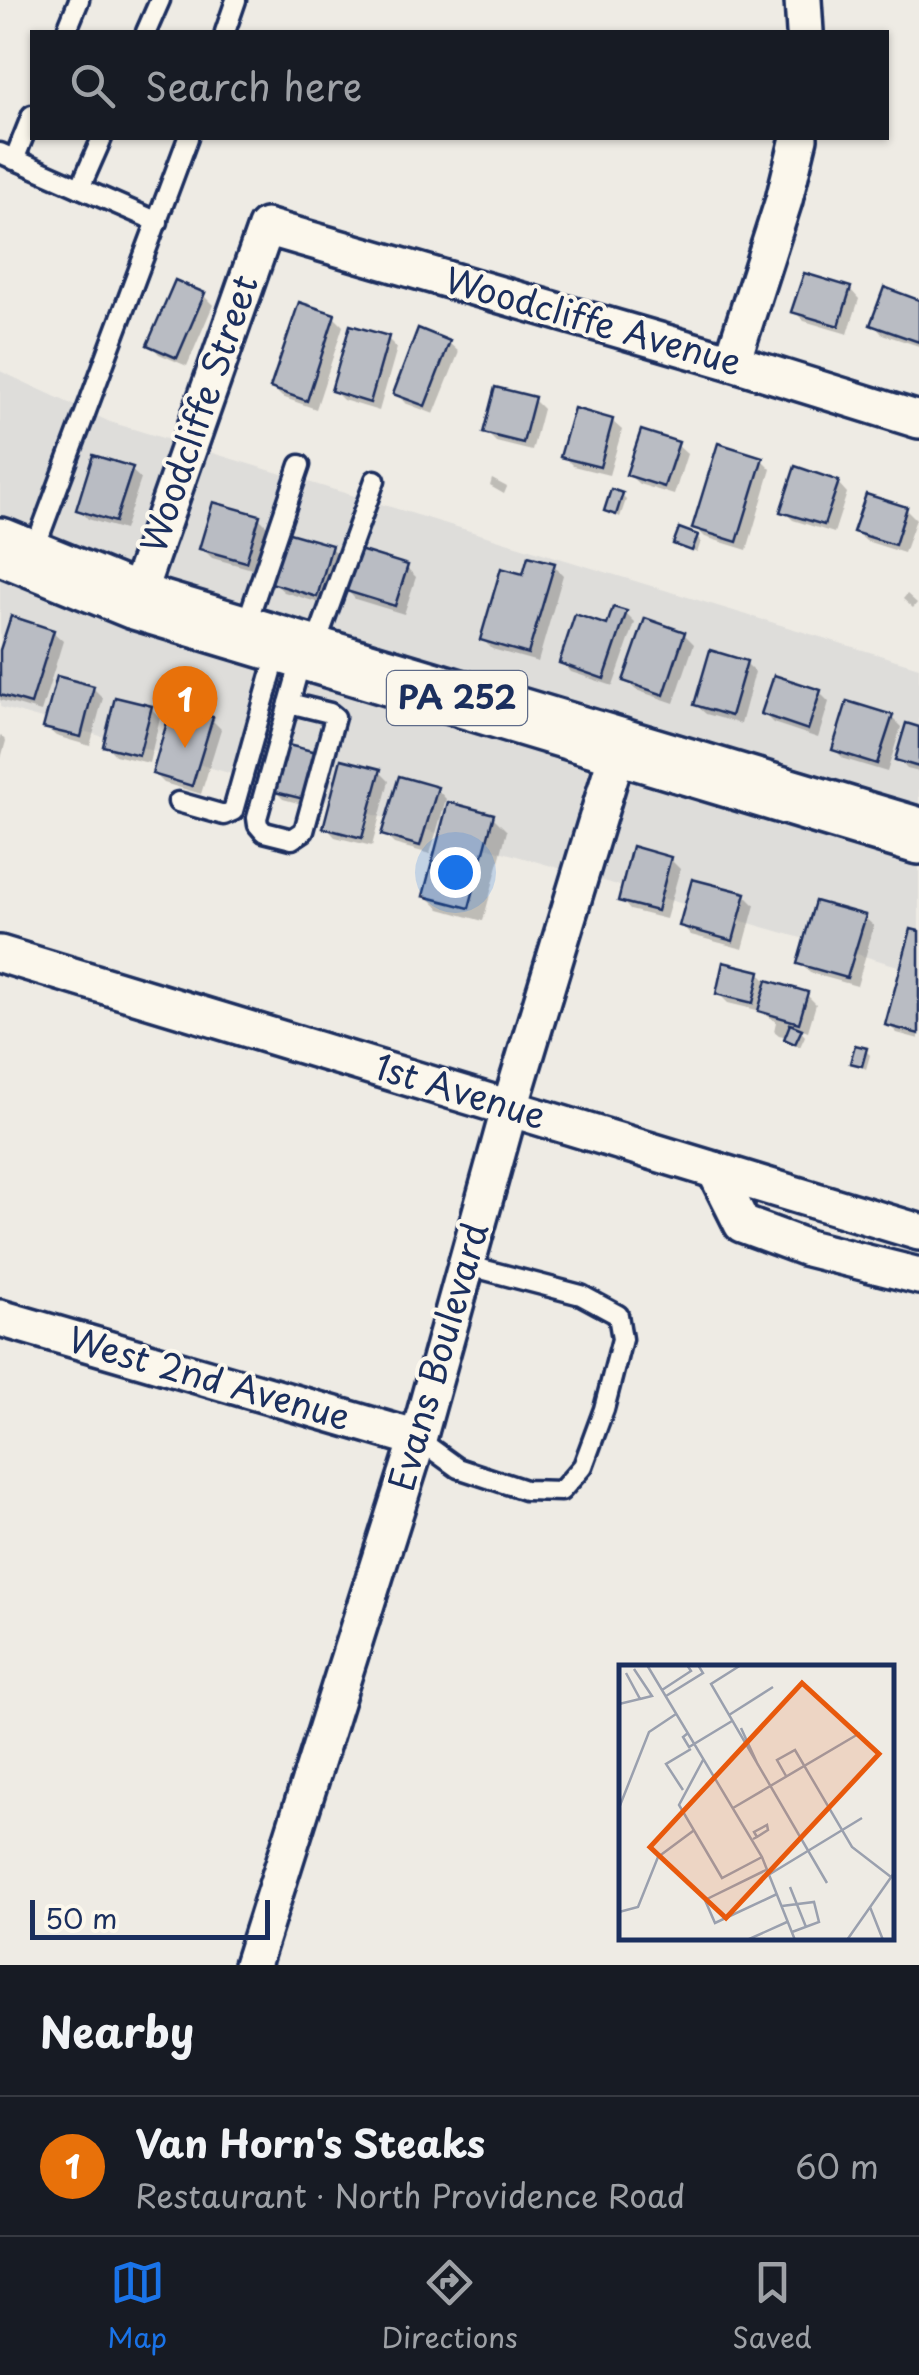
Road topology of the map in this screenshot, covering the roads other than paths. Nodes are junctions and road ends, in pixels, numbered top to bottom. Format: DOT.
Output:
graph roads {
  1 [pos="79,0"];
  2 [pos="160,0"];
  3 [pos="236,0"];
  4 [pos="803,0"];
  5 [pos="67,30"];
  6 [pos="147,30"];
  7 [pos="226,30"];
  8 [pos="805,30"];
  9 [pos="30,118"];
  10 [pos="101,140"];
  11 [pos="187,140"];
  12 [pos="799,140"];
  13 [pos="7,156"];
  14 [pos="80,188"];
  15 [pos="158,222"];
  16 [pos="266,227"];
  17 [pos="732,362"];
  18 [pos="919,420"];
  19 [pos="300,466"];
  20 [pos="375,480"];
  21 [pos="16,552"];
  22 [pos="135,601"];
  23 [pos="286,657"];
  24 [pos="619,746"];
  25 [pos="178,802"];
  26 [pos="919,836"];
  27 [pos="0,954"];
  28 [pos="510,1108"];
  29 [pos="715,1170"];
  30 [pos="919,1232"];
  31 [pos="466,1265"];
  32 [pos="919,1276"];
  33 [pos="0,1318"];
  34 [pos="418,1439"];
  35 [pos="252,1965"];
  1 -- 5 [label="lane"];
  2 -- 6 [label="lane"];
  3 -- 7 [label="lane"];
  4 -- 8 [label="street"];
  9 -- 13 [label="lane"];
  10 -- 14 [label="lane"];
  11 -- 15 [label="lane"];
  12 -- 17 [label="street"];
  13 -- 14 [label="lane"];
  14 -- 15 [label="lane"];
  15 -- 21 [label="lane"];
  16 -- 17 [label="street, Woodcliffe Avenue"];
  16 -- 22 [label="street, Woodcliffe Street"];
  17 -- 18 [label="street, Woodcliffe Avenue"];
  19 -- 23 [label="lane"];
  20 -- 23 [label="lane"];
  21 -- 22 [label="main road, PA 252"];
  22 -- 23 [label="main road, PA 252"];
  23 -- 23 [label="lane"];
  23 -- 24 [label="main road, PA 252"];
  23 -- 25 [label="lane"];
  24 -- 26 [label="main road, PA 252"];
  24 -- 28 [label="street, Evans Boulevard"];
  27 -- 28 [label="street, 1st Avenue"];
  28 -- 29 [label="street, 1st Avenue"];
  28 -- 31 [label="street, Evans Boulevard"];
  29 -- 30 [label="street, 1st Avenue"];
  29 -- 32 [label="street"];
  31 -- 34 [label="street, Evans Boulevard"];
  31 -- 34 [label="lane"];
  33 -- 34 [label="street, West 2nd Avenue"];
  34 -- 35 [label="street, Evans Boulevard"];
}
